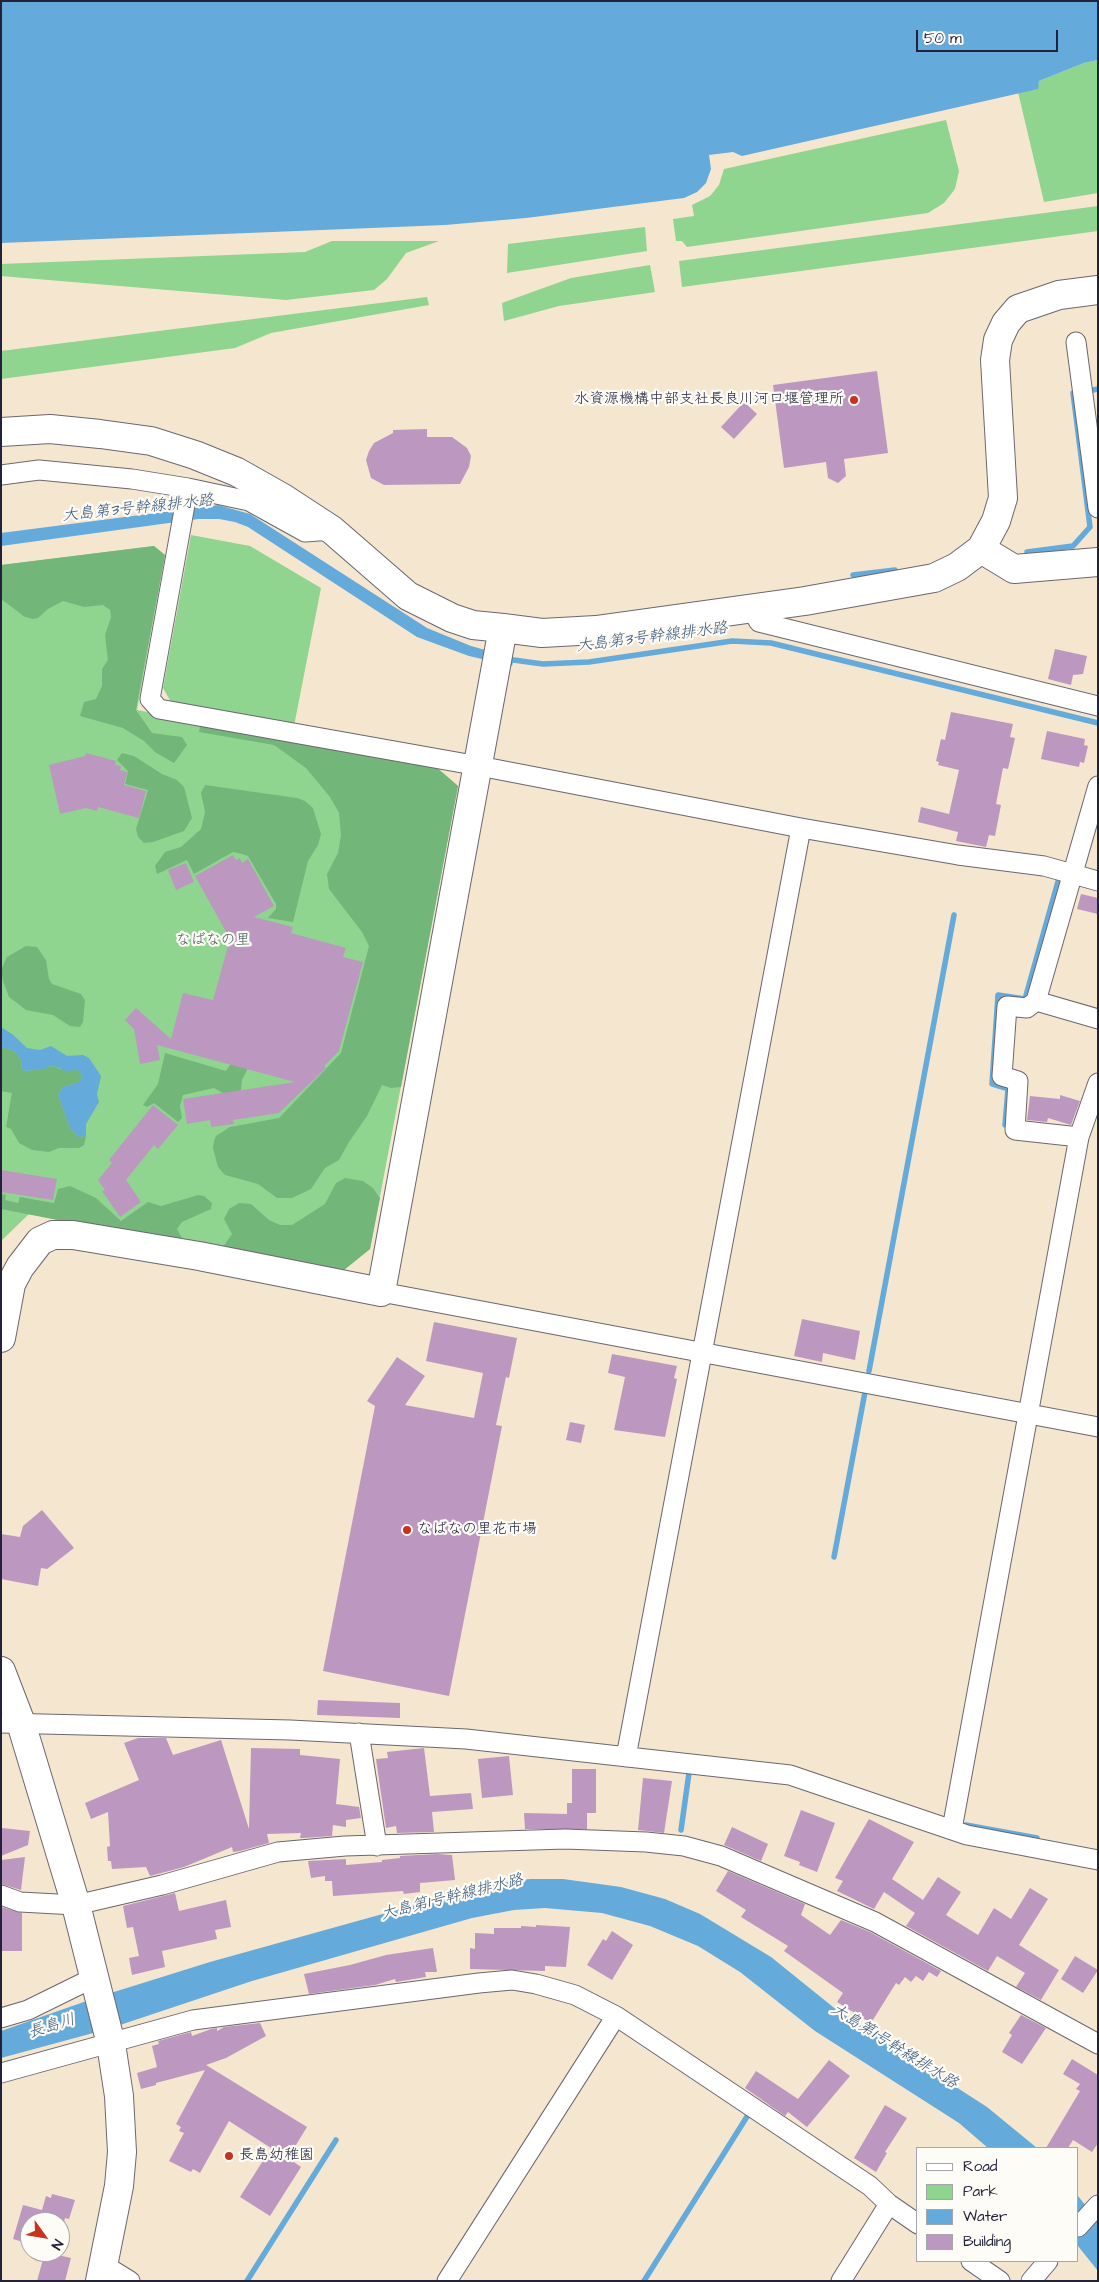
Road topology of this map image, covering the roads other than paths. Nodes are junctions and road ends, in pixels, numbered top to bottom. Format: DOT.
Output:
graph roads {
  1 [pos="1098,290"];
  2 [pos="1076,342"];
  3 [pos="1,432"];
  4 [pos="1,475"];
  5 [pos="186,496"];
  6 [pos="1098,508"];
  7 [pos="332,530"];
  8 [pos="981,549"];
  9 [pos="1098,562"];
  10 [pos="751,609"];
  11 [pos="502,636"];
  12 [pos="1098,706"];
  13 [pos="479,766"];
  14 [pos="1098,786"];
  15 [pos="801,828"];
  16 [pos="1074,874"];
  17 [pos="1098,881"];
  18 [pos="1036,1000"];
  19 [pos="1098,1019"];
  20 [pos="1098,1083"];
  21 [pos="1079,1137"];
  22 [pos="381,1292"];
  23 [pos="1,1338"];
  24 [pos="702,1353"];
  25 [pos="1029,1414"];
  26 [pos="1098,1426"];
  27 [pos="1,1671"];
  28 [pos="11,1723"];
  29 [pos="359,1734"];
  30 [pos="626,1757"];
  31 [pos="952,1829"];
  32 [pos="377,1846"];
  33 [pos="1098,1860"];
  34 [pos="1,1895"];
  35 [pos="76,1905"];
  36 [pos="94,1982"];
  37 [pos="616,2016"];
  38 [pos="1,2018"];
  39 [pos="111,2044"];
  40 [pos="1098,2044"];
  41 [pos="1,2072"];
  42 [pos="889,2204"];
  43 [pos="1096,2207"];
  44 [pos="916,2223"];
  45 [pos="1079,2226"];
  46 [pos="972,2262"];
  47 [pos="1047,2262"];
  48 [pos="102,2273"];
  49 [pos="130,2281"];
  50 [pos="447,2281"];
  51 [pos="841,2281"];
  52 [pos="1000,2281"];
  53 [pos="1031,2281"];
  1 -- 8 [label="street"];
  2 -- 6 [label="street"];
  3 -- 7 [label="street"];
  4 -- 5 [label="street"];
  5 -- 7 [label="street"];
  5 -- 13 [label="street"];
  7 -- 11 [label="street"];
  8 -- 9 [label="street"];
  8 -- 10 [label="street"];
  10 -- 11 [label="street"];
  10 -- 12 [label="street"];
  11 -- 13 [label="street"];
  13 -- 15 [label="street"];
  13 -- 22 [label="street"];
  14 -- 16 [label="street"];
  15 -- 16 [label="street"];
  15 -- 24 [label="street"];
  16 -- 17 [label="street"];
  16 -- 18 [label="street"];
  18 -- 19 [label="street"];
  18 -- 21 [label="street"];
  20 -- 21 [label="street"];
  21 -- 25 [label="street"];
  22 -- 23 [label="street"];
  22 -- 24 [label="street"];
  24 -- 25 [label="street"];
  24 -- 30 [label="street"];
  25 -- 26 [label="street"];
  25 -- 31 [label="street"];
  27 -- 28 [label="street"];
  28 -- 29 [label="street"];
  28 -- 35 [label="street"];
  29 -- 30 [label="street"];
  29 -- 32 [label="street"];
  30 -- 31 [label="street"];
  31 -- 33 [label="street"];
  32 -- 35 [label="street"];
  32 -- 40 [label="street"];
  34 -- 35 [label="street"];
  35 -- 36 [label="street"];
  36 -- 38 [label="street"];
  36 -- 39 [label="street"];
  37 -- 39 [label="street"];
  37 -- 42 [label="street"];
  37 -- 50 [label="street"];
  39 -- 41 [label="street"];
  39 -- 48 [label="street"];
  42 -- 44 [label="street"];
  42 -- 51 [label="street"];
  43 -- 45 [label="street"];
  46 -- 52 [label="street"];
  47 -- 53 [label="street"];
  48 -- 49 [label="street"];
}
